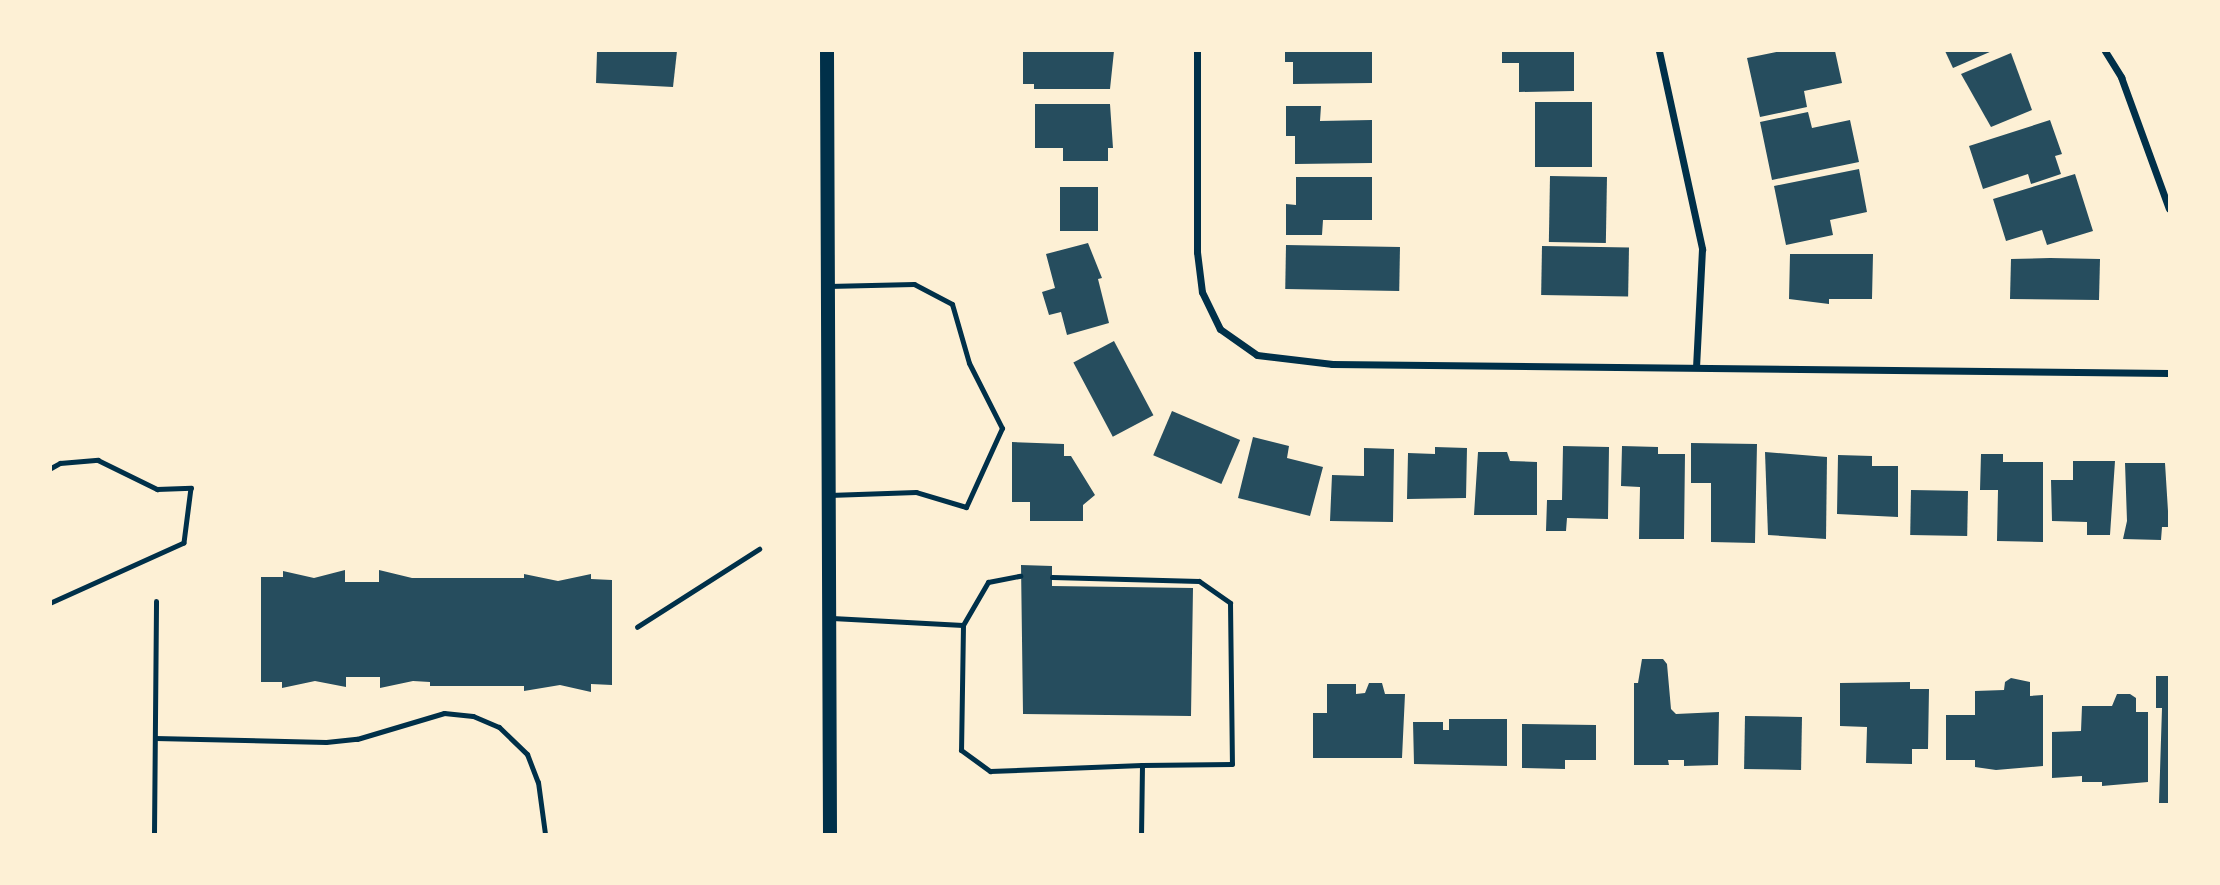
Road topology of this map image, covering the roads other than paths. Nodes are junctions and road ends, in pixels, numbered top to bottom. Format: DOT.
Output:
graph roads {
  1 [pos="827,51"];
  2 [pos="1197,51"];
  3 [pos="1659,51"];
  4 [pos="2105,51"];
  5 [pos="2169,209"];
  6 [pos="828,286"];
  7 [pos="1696,366"];
  8 [pos="2169,373"];
  9 [pos="829,495"];
  10 [pos="1020,576"];
  11 [pos="1052,577"];
  12 [pos="156,601"];
  13 [pos="829,618"];
  14 [pos="963,625"];
  15 [pos="155,738"];
  16 [pos="1142,765"];
  17 [pos="154,834"];
  18 [pos="545,834"];
  19 [pos="830,834"];
  20 [pos="1141,834"];
  1 -- 6 [label="main road"];
  2 -- 7 [label="street"];
  3 -- 7 [label="street"];
  4 -- 5 [label="street"];
  6 -- 9 [label="main road"];
  6 -- 9 [label="lane"];
  7 -- 8 [label="street"];
  9 -- 13 [label="main road"];
  10 -- 14 [label="lane"];
  11 -- 16 [label="lane"];
  12 -- 15 [label="lane"];
  13 -- 14 [label="lane"];
  13 -- 19 [label="main road"];
  14 -- 16 [label="lane"];
  15 -- 17 [label="lane"];
  15 -- 18 [label="lane"];
  16 -- 20 [label="lane"];
}
